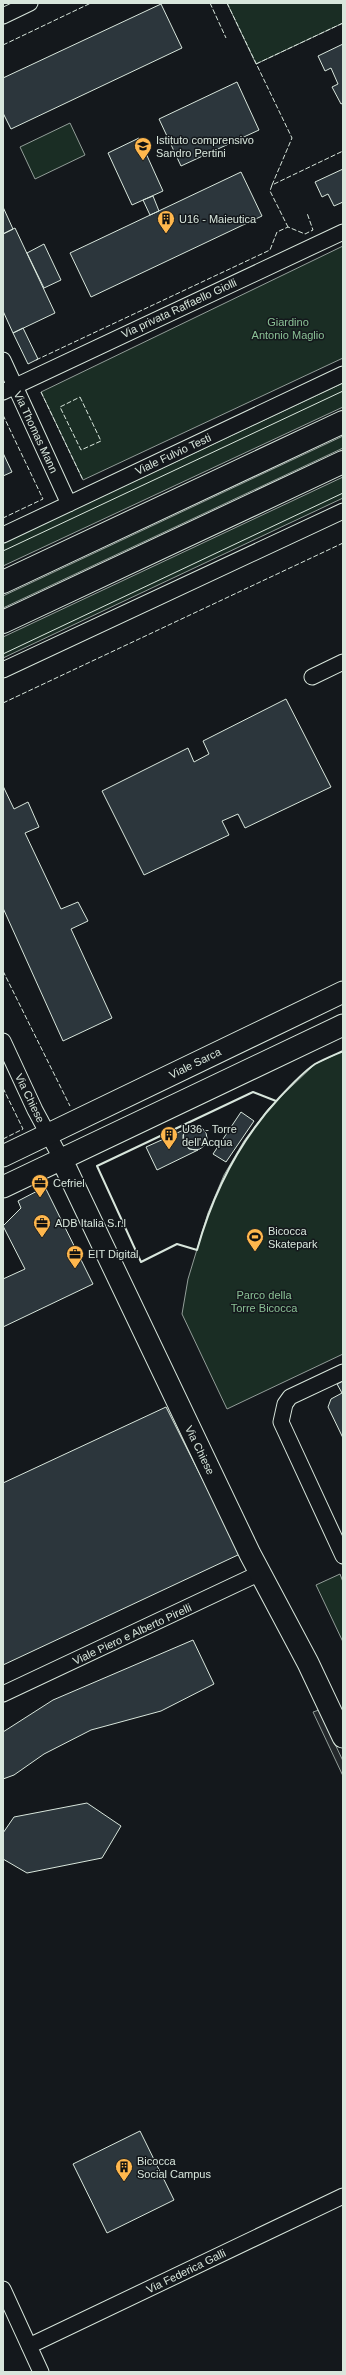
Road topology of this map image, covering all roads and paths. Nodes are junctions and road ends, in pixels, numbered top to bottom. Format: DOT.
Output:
graph roads {
  1 [pos="30,3"];
  2 [pos="3,16"];
  3 [pos="343,232"];
  4 [pos="3,360"];
  5 [pos="343,374"];
  6 [pos="9,389"];
  7 [pos="343,422"];
  8 [pos="343,462"];
  9 [pos="69,504"];
  10 [pos="343,511"];
  11 [pos="3,536"];
  12 [pos="3,582"];
  13 [pos="3,622"];
  14 [pos="343,662"];
  15 [pos="3,670"];
  16 [pos="312,677"];
  17 [pos="343,992"];
  18 [pos="343,1025"];
  19 [pos="3,1041"];
  20 [pos="48,1134"];
  21 [pos="3,1156"];
  22 [pos="62,1160"];
  23 [pos="3,1187"];
  24 [pos="343,1372"];
  25 [pos="343,1556"];
  26 [pos="260,1573"];
  27 [pos="3,1694"];
  28 [pos="343,1737"];
  29 [pos="343,2196"];
  30 [pos="3,2289"];
  31 [pos="30,2346"];
  32 [pos="41,2372"];
  1 -- 2 [label="street"];
  3 -- 6 [label="street, Via privata Raffaello Giolli"];
  4 -- 6 [label="street, Via Thomas Mann"];
  5 -- 9 [label="street, Viale Fulvio Testi"];
  6 -- 9 [label="street, Via Thomas Mann"];
  7 -- 12 [label="main road"];
  8 -- 13 [label="main road"];
  9 -- 11 [label="street, Viale Fulvio Testi"];
  10 -- 15 [label="street"];
  14 -- 16 [label="street"];
  17 -- 20 [label="street, Viale Sarca"];
  18 -- 22 [label="street"];
  19 -- 20 [label="street, Via Chiese"];
  20 -- 21 [label="street, Viale Sarca"];
  20 -- 22 [label="street"];
  22 -- 23 [label="street"];
  22 -- 26 [label="street, Via Chiese"];
  24 -- 25 [label="street"];
  26 -- 27 [label="street, Viale Piero e Alberto Pirelli"];
  26 -- 28 [label="street, Via Chiese"];
  29 -- 31 [label="street, Via Federica Galli"];
  30 -- 31 [label="street"];
  31 -- 32 [label="street"];
}
